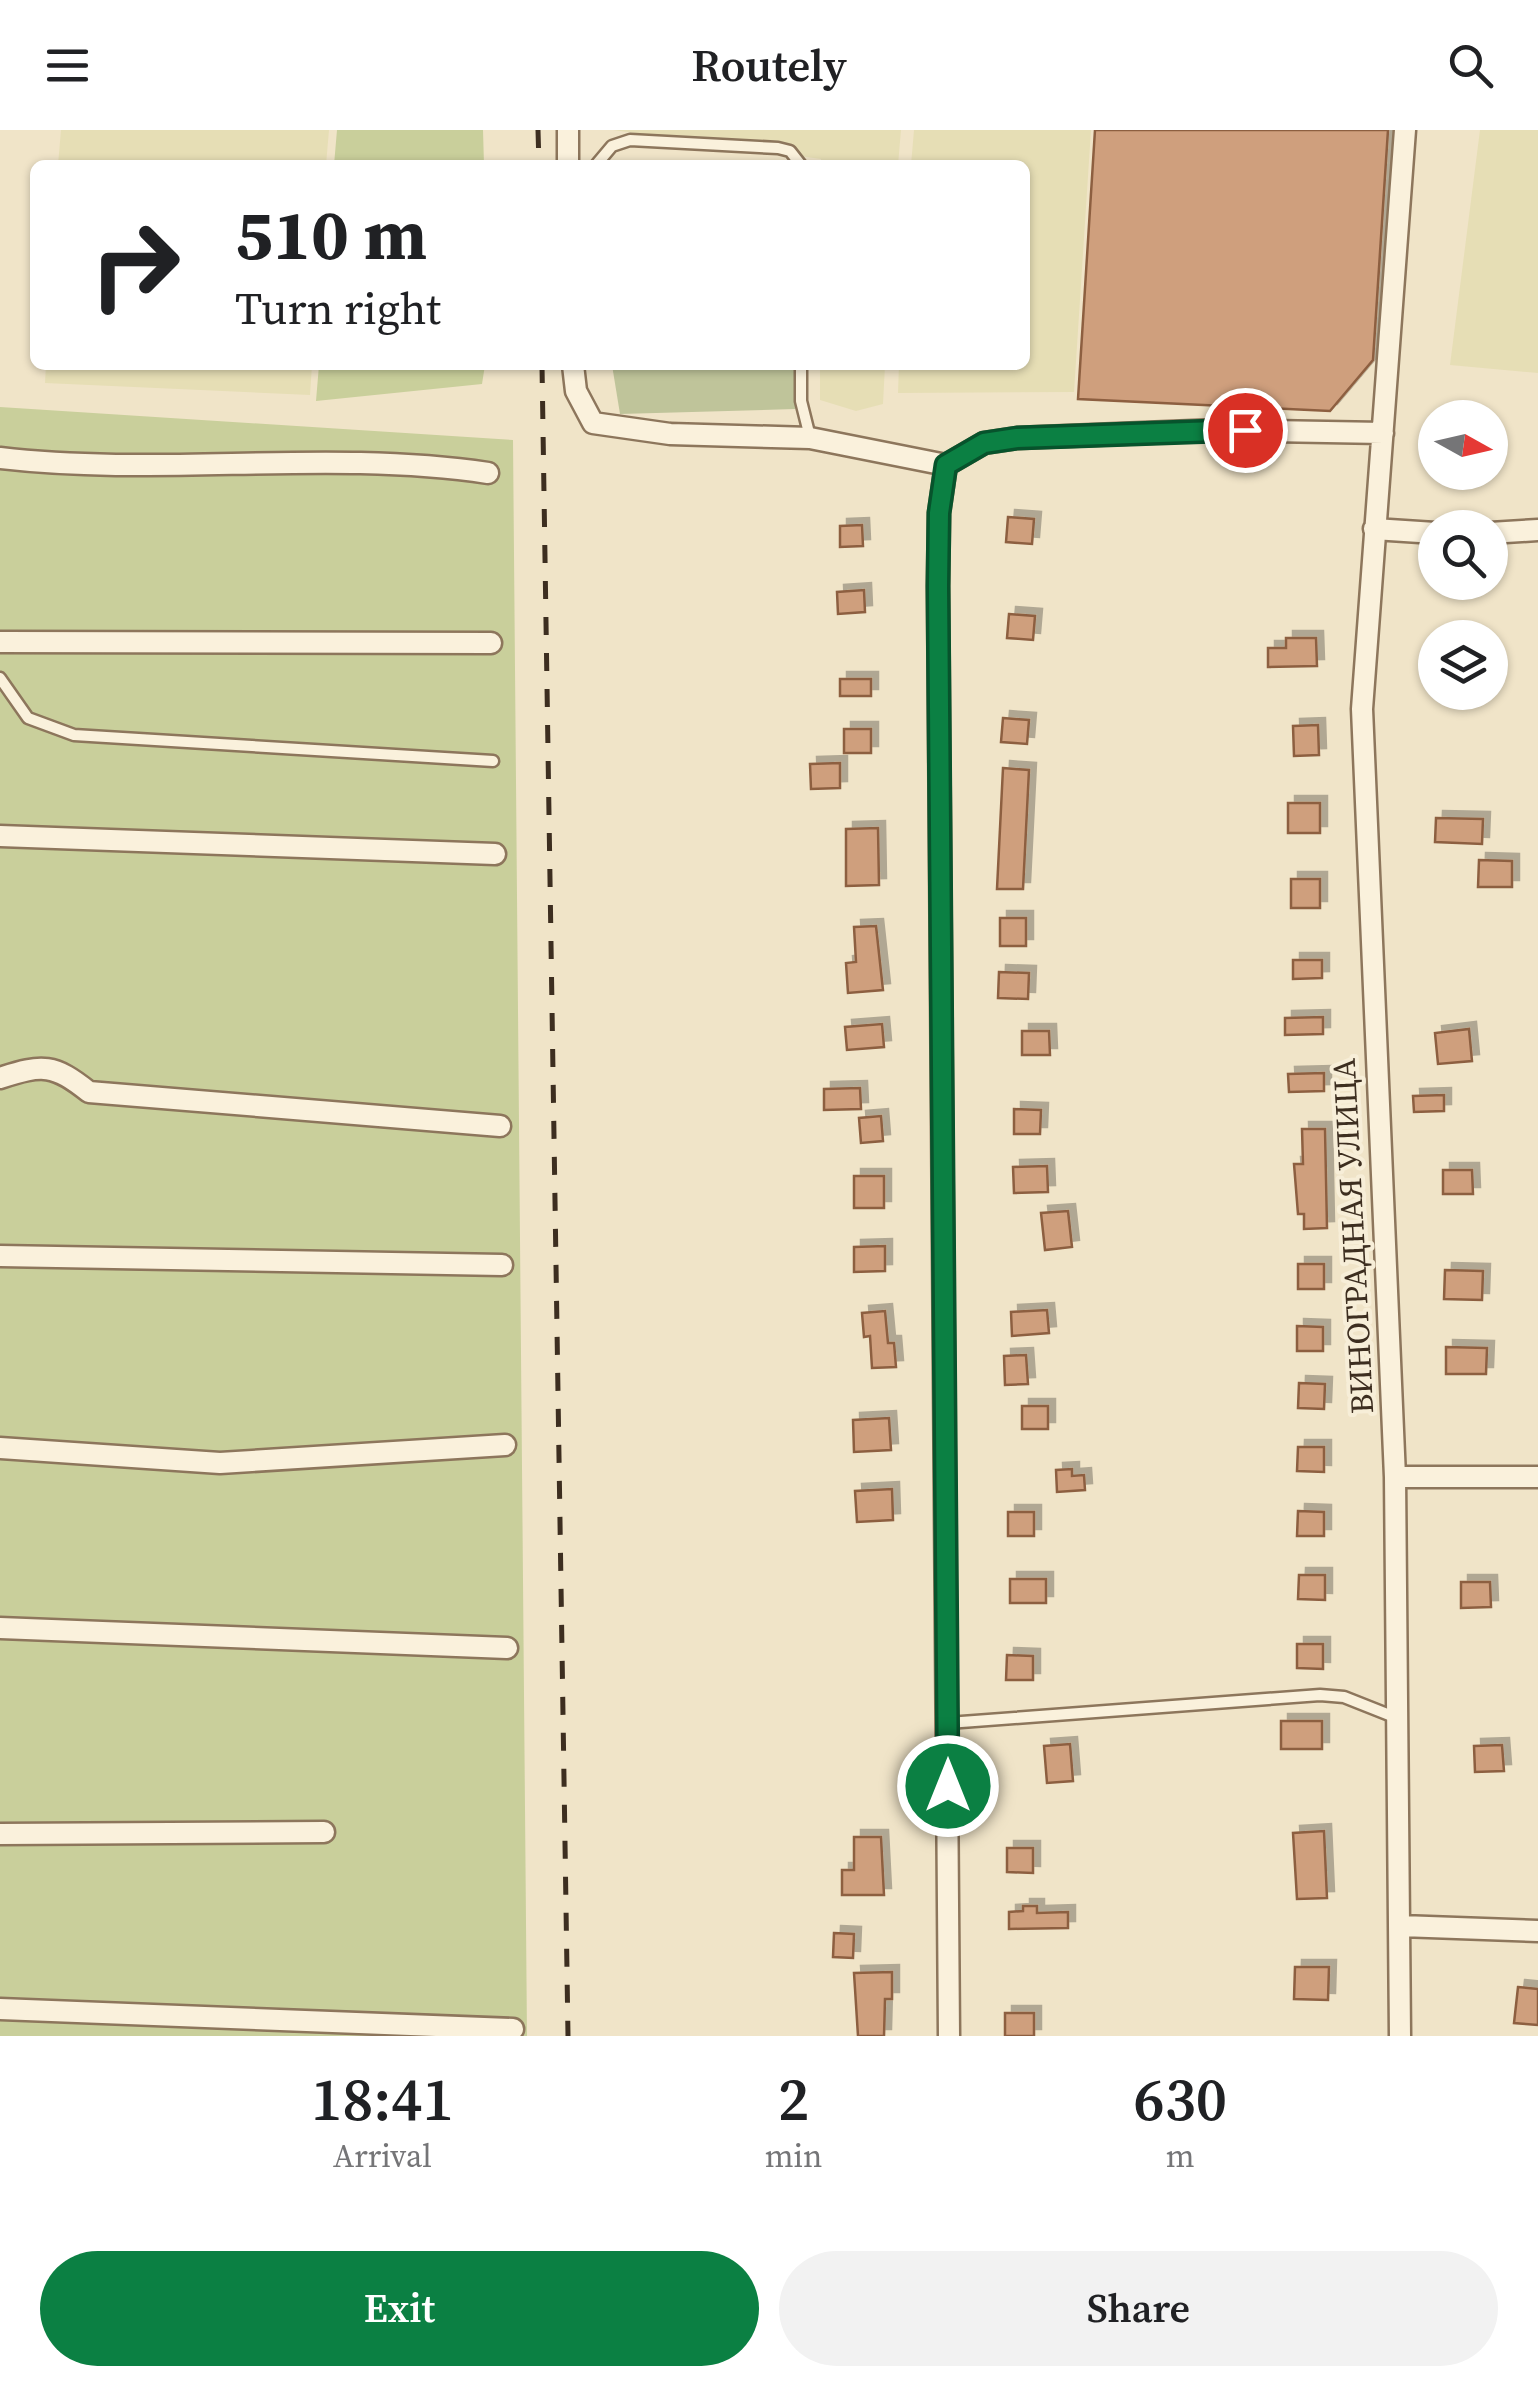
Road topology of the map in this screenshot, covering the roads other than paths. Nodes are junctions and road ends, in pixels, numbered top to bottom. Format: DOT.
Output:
graph roads {
  1 [pos="568,130"];
  2 [pos="1405,130"];
  3 [pos="568,160"];
  4 [pos="600,160"];
  5 [pos="797,160"];
  6 [pos="574,370"];
  7 [pos="801,370"];
  8 [pos="1382,433"];
  9 [pos="810,438"];
  10 [pos="0,458"];
  11 [pos="946,465"];
  12 [pos="488,473"];
  13 [pos="1374,529"];
  14 [pos="1538,530"];
  15 [pos="1418,532"];
  16 [pos="1508,532"];
  17 [pos="0,642"];
  18 [pos="491,643"];
  19 [pos="0,678"];
  20 [pos="493,761"];
  21 [pos="0,836"];
  22 [pos="495,854"];
  23 [pos="0,1078"];
  24 [pos="500,1126"];
  25 [pos="0,1256"];
  26 [pos="502,1265"];
  27 [pos="505,1445"];
  28 [pos="0,1448"];
  29 [pos="1395,1477"];
  30 [pos="1538,1477"];
  31 [pos="0,1628"];
  32 [pos="507,1648"];
  33 [pos="1398,1718"];
  34 [pos="948,1723"];
  35 [pos="324,1832"];
  36 [pos="0,1834"];
  37 [pos="1401,1926"];
  38 [pos="1538,1932"];
  39 [pos="0,2009"];
  40 [pos="514,2029"];
  41 [pos="948,2036"];
  42 [pos="1400,2036"];
  1 -- 3 [label="street"];
  2 -- 8 [label="street, ВИНОГРАДНАЯ УЛИЦА"];
  4 -- 5 [label="lane"];
  6 -- 9 [label="street"];
  7 -- 9 [label="lane"];
  8 -- 11 [label="street"];
  8 -- 13 [label="street, ВИНОГРАДНАЯ УЛИЦА"];
  9 -- 11 [label="street"];
  10 -- 12 [label="street"];
  11 -- 34 [label="street"];
  13 -- 15 [label="street"];
  13 -- 29 [label="street, ВИНОГРАДНАЯ УЛИЦА"];
  14 -- 16 [label="street"];
  17 -- 18 [label="street"];
  19 -- 20 [label="lane"];
  21 -- 22 [label="street"];
  23 -- 24 [label="street"];
  25 -- 26 [label="street"];
  27 -- 28 [label="street"];
  29 -- 30 [label="street"];
  29 -- 33 [label="street, ВИНОГРАДНАЯ УЛИЦА"];
  31 -- 32 [label="street"];
  33 -- 34 [label="lane"];
  33 -- 37 [label="street, ВИНОГРАДНАЯ УЛИЦА"];
  34 -- 41 [label="street"];
  35 -- 36 [label="street"];
  37 -- 38 [label="street"];
  37 -- 42 [label="street, ВИНОГРАДНАЯ УЛИЦА"];
  39 -- 40 [label="street"];
}
